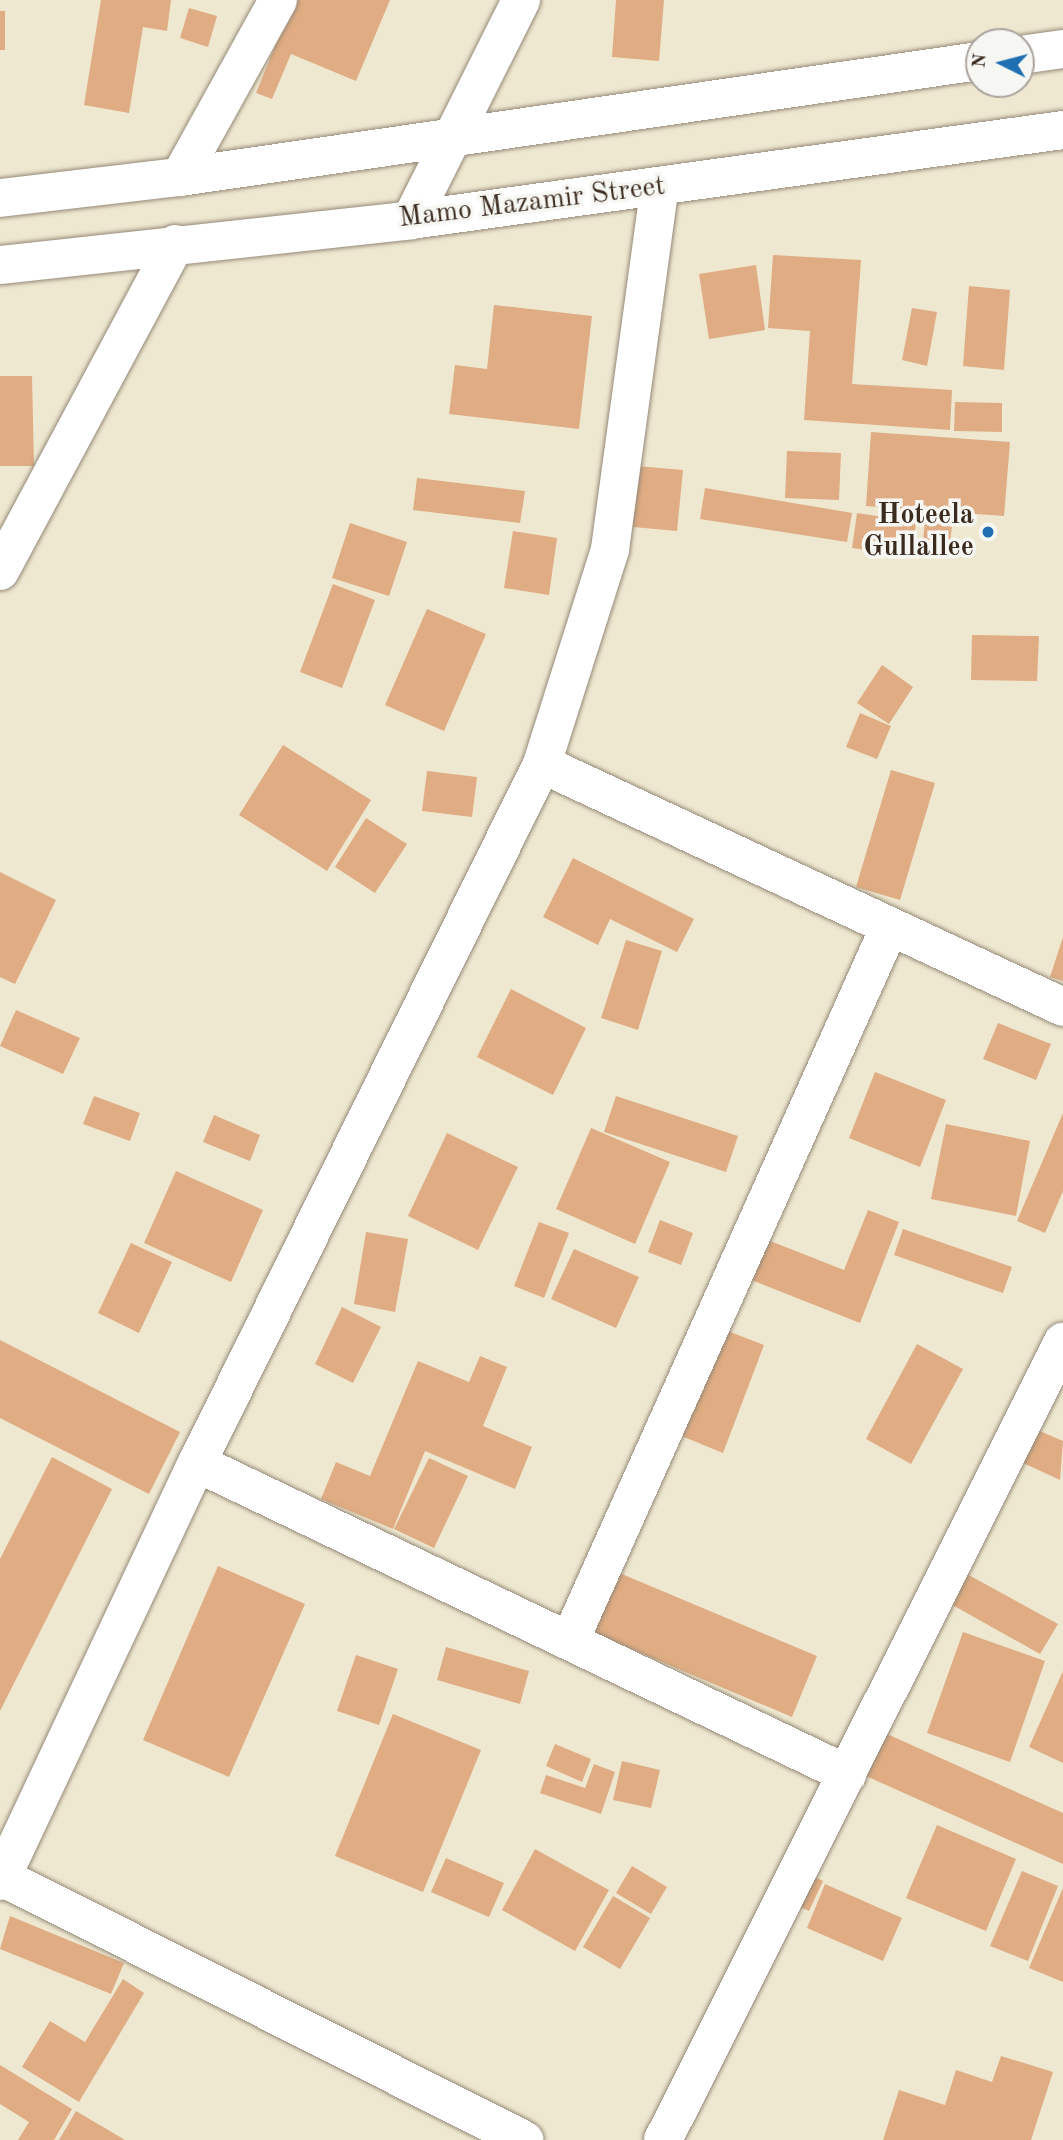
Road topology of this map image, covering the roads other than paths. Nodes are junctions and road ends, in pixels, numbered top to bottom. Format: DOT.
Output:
graph roads {
  1 [pos="278,0"];
  2 [pos="521,0"];
  3 [pos="1063,49"];
  4 [pos="1035,53"];
  5 [pos="965,63"];
  6 [pos="1063,130"];
  7 [pos="454,137"];
  8 [pos="180,177"];
  9 [pos="660,186"];
  10 [pos="0,198"];
  11 [pos="411,219"];
  12 [pos="175,244"];
  13 [pos="0,265"];
  14 [pos="0,570"];
  15 [pos="541,764"];
  16 [pos="890,926"];
  17 [pos="1063,1007"];
  18 [pos="1063,1342"];
  19 [pos="197,1463"];
  20 [pos="571,1638"];
  21 [pos="847,1774"];
  22 [pos="1,1879"];
  23 [pos="524,2140"];
  24 [pos="663,2140"];
  1 -- 8 [label="street"];
  2 -- 7 [label="street"];
  3 -- 4 [label="street"];
  5 -- 7 [label="street"];
  6 -- 9 [label="street, Mamo Mazamir Street"];
  7 -- 8 [label="street"];
  7 -- 11 [label="street"];
  8 -- 10 [label="street"];
  9 -- 11 [label="street, Mamo Mazamir Street"];
  9 -- 15 [label="street"];
  11 -- 12 [label="street, Mamo Mazamir Street"];
  12 -- 13 [label="street, Mamo Mazamir Street"];
  12 -- 14 [label="street"];
  15 -- 16 [label="street"];
  15 -- 19 [label="street"];
  16 -- 17 [label="street"];
  16 -- 20 [label="street"];
  18 -- 21 [label="street"];
  19 -- 20 [label="street"];
  19 -- 22 [label="street"];
  20 -- 21 [label="street"];
  21 -- 24 [label="street"];
  22 -- 23 [label="street"];
}
